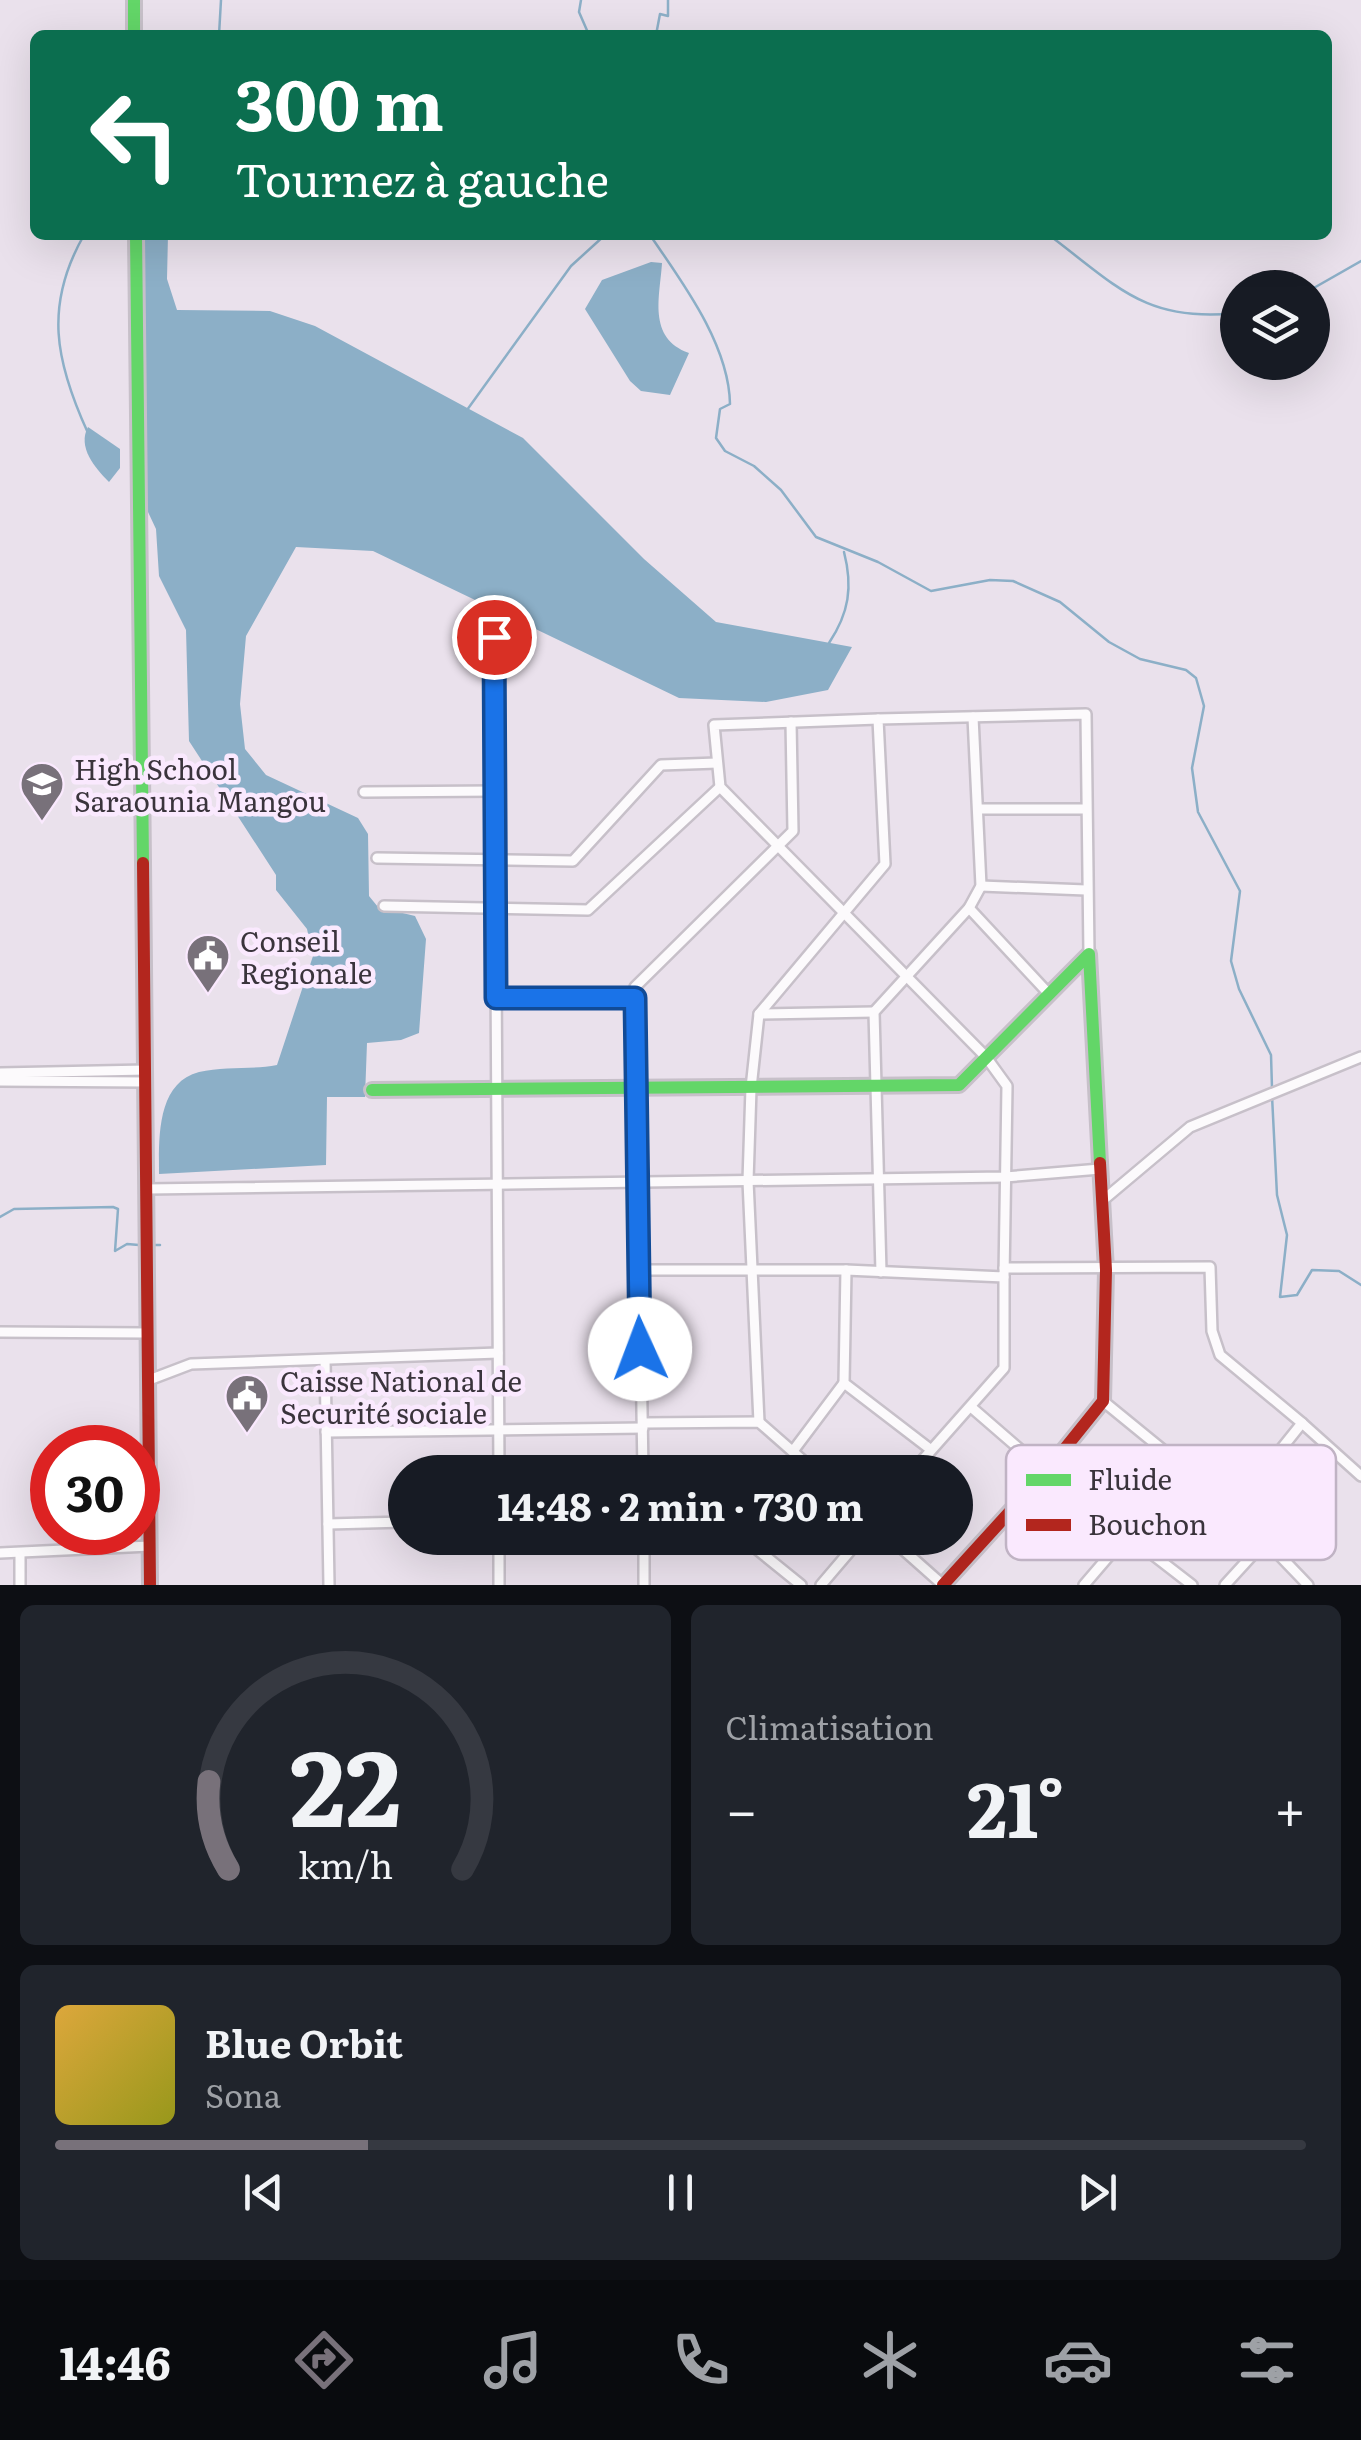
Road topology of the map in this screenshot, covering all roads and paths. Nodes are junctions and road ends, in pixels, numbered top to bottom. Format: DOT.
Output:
graph roads {
  1 [pos="134,0"];
  2 [pos="134,30"];
  3 [pos="136,240"];
  4 [pos="494,637"];
  5 [pos="973,717"];
  6 [pos="878,719"];
  7 [pos="791,722"];
  8 [pos="718,763"];
  9 [pos="720,787"];
  10 [pos="495,791"];
  11 [pos="364,792"];
  12 [pos="978,809"];
  13 [pos="1086,809"];
  14 [pos="778,846"];
  15 [pos="378,858"];
  16 [pos="495,860"];
  17 [pos="981,886"];
  18 [pos="1086,890"];
  19 [pos="384,906"];
  20 [pos="970,908"];
  21 [pos="496,909"];
  22 [pos="846,916"];
  23 [pos="1089,954"];
  24 [pos="905,976"];
  25 [pos="1049,994"];
  26 [pos="496,998"];
  27 [pos="635,998"];
  28 [pos="874,1012"];
  29 [pos="759,1014"];
  30 [pos="1361,1057"];
  31 [pos="986,1058"];
  32 [pos="0,1073"];
  33 [pos="146,1076"];
  34 [pos="0,1082"];
  35 [pos="879,1085"];
  36 [pos="496,1086"];
  37 [pos="638,1086"];
  38 [pos="750,1088"];
  39 [pos="372,1090"];
  40 [pos="1100,1169"];
  41 [pos="1006,1177"];
  42 [pos="880,1179"];
  43 [pos="748,1181"];
  44 [pos="639,1183"];
  45 [pos="497,1185"];
  46 [pos="154,1188"];
  47 [pos="1102,1202"];
  48 [pos="638,1270"];
  49 [pos="752,1270"];
  50 [pos="846,1270"];
  51 [pos="1106,1270"];
  52 [pos="880,1272"];
  53 [pos="1004,1272"];
  54 [pos="0,1332"];
  55 [pos="149,1333"];
  56 [pos="498,1353"];
  57 [pos="326,1360"];
  58 [pos="149,1380"];
  59 [pos="844,1382"];
  60 [pos="1103,1401"];
  61 [pos="972,1407"];
  62 [pos="760,1422"];
  63 [pos="1302,1423"];
  64 [pos="149,1425"];
  65 [pos="498,1426"];
  66 [pos="643,1426"];
  67 [pos="326,1432"];
  68 [pos="1015,1445"];
  69 [pos="1068,1445"];
  70 [pos="1159,1445"];
  71 [pos="1284,1445"];
  72 [pos="1326,1445"];
  73 [pos="930,1450"];
  74 [pos="792,1452"];
  75 [pos="1336,1454"];
  76 [pos="499,1455"];
  77 [pos="643,1455"];
  78 [pos="796,1455"];
  79 [pos="926,1455"];
  80 [pos="1361,1476"];
  81 [pos="1006,1516"];
  82 [pos="388,1522"];
  83 [pos="328,1524"];
  84 [pos="30,1552"];
  85 [pos="20,1553"];
  86 [pos="0,1554"];
  87 [pos="150,1555"];
  88 [pos="499,1555"];
  89 [pos="644,1555"];
  90 [pos="765,1555"];
  91 [pos="847,1555"];
  92 [pos="909,1555"];
  93 [pos="1105,1560"];
  94 [pos="1161,1560"];
  95 [pos="1248,1560"];
  96 [pos="1286,1560"];
  97 [pos="20,1585"];
  98 [pos="150,1585"];
  99 [pos="329,1585"];
  100 [pos="500,1585"];
  101 [pos="644,1585"];
  102 [pos="801,1585"];
  103 [pos="821,1585"];
  104 [pos="943,1585"];
  105 [pos="1084,1585"];
  106 [pos="1192,1585"];
  107 [pos="1225,1585"];
  108 [pos="1308,1585"];
  1 -- 2 [label="main road"];
  3 -- 33 [label="main road"];
  4 -- 10 [label="street"];
  5 -- 6 [label="street"];
  5 -- 12 [label="street"];
  5 -- 13 [label="street"];
  6 -- 7 [label="street"];
  6 -- 22 [label="street"];
  7 -- 8 [label="street"];
  7 -- 14 [label="street"];
  8 -- 9 [label="street"];
  8 -- 16 [label="street"];
  9 -- 14 [label="street"];
  9 -- 21 [label="street"];
  10 -- 11 [label="street"];
  10 -- 16 [label="street"];
  12 -- 13 [label="street"];
  12 -- 17 [label="street"];
  13 -- 18 [label="street"];
  14 -- 22 [label="street"];
  14 -- 27 [label="street"];
  15 -- 16 [label="street"];
  16 -- 21 [label="street"];
  17 -- 18 [label="street"];
  17 -- 20 [label="street"];
  18 -- 23 [label="street"];
  19 -- 21 [label="street"];
  20 -- 24 [label="street"];
  20 -- 25 [label="street"];
  21 -- 26 [label="street"];
  22 -- 24 [label="street"];
  22 -- 29 [label="street"];
  23 -- 25 [label="main road"];
  23 -- 40 [label="main road"];
  24 -- 28 [label="street"];
  24 -- 31 [label="street"];
  25 -- 31 [label="main road"];
  26 -- 27 [label="street"];
  26 -- 36 [label="street"];
  27 -- 37 [label="street"];
  28 -- 29 [label="street"];
  28 -- 35 [label="street"];
  29 -- 38 [label="street"];
  30 -- 47 [label="street"];
  31 -- 35 [label="main road"];
  31 -- 41 [label="street"];
  32 -- 33 [label="street"];
  33 -- 34 [label="street"];
  33 -- 46 [label="main road"];
  35 -- 38 [label="main road"];
  35 -- 42 [label="street"];
  36 -- 37 [label="main road"];
  36 -- 39 [label="main road"];
  36 -- 45 [label="street"];
  37 -- 38 [label="main road"];
  37 -- 44 [label="street"];
  38 -- 43 [label="street"];
  40 -- 41 [label="street"];
  40 -- 47 [label="main road"];
  41 -- 42 [label="street"];
  41 -- 53 [label="street"];
  42 -- 43 [label="street"];
  42 -- 52 [label="street"];
  43 -- 44 [label="street"];
  43 -- 49 [label="street"];
  44 -- 45 [label="street"];
  44 -- 48 [label="street"];
  45 -- 46 [label="street"];
  45 -- 56 [label="street"];
  46 -- 55 [label="main road"];
  47 -- 51 [label="main road"];
  48 -- 49 [label="street"];
  48 -- 66 [label="street"];
  49 -- 50 [label="street"];
  49 -- 62 [label="street"];
  50 -- 52 [label="street"];
  50 -- 59 [label="street"];
  51 -- 53 [label="street"];
  51 -- 60 [label="main road"];
  51 -- 63 [label="street"];
  52 -- 53 [label="street"];
  53 -- 61 [label="street"];
  54 -- 55 [label="street"];
  55 -- 58 [label="main road"];
  56 -- 57 [label="street"];
  56 -- 65 [label="street"];
  57 -- 58 [label="street"];
  57 -- 67 [label="street"];
  58 -- 64 [label="main road"];
  59 -- 73 [label="street"];
  59 -- 74 [label="street"];
  60 -- 69 [label="main road"];
  60 -- 70 [label="street"];
  61 -- 68 [label="street"];
  61 -- 73 [label="street"];
  62 -- 66 [label="street"];
  62 -- 74 [label="street"];
  63 -- 71 [label="street"];
  63 -- 72 [label="street"];
  65 -- 66 [label="street"];
  65 -- 67 [label="street"];
  65 -- 76 [label="street"];
  66 -- 77 [label="street"];
  67 -- 83 [label="street"];
  73 -- 79 [label="street"];
  74 -- 78 [label="street"];
  75 -- 80 [label="street"];
  81 -- 104 [label="main road"];
  82 -- 83 [label="street"];
  83 -- 99 [label="street"];
  84 -- 85 [label="street"];
  85 -- 86 [label="street"];
  85 -- 97 [label="street"];
  87 -- 98 [label="main road"];
  88 -- 100 [label="street"];
  89 -- 101 [label="street"];
  90 -- 102 [label="street"];
  91 -- 103 [label="street"];
  92 -- 104 [label="street"];
  93 -- 105 [label="street"];
  94 -- 106 [label="street"];
  95 -- 107 [label="street"];
  96 -- 108 [label="street"];
}
